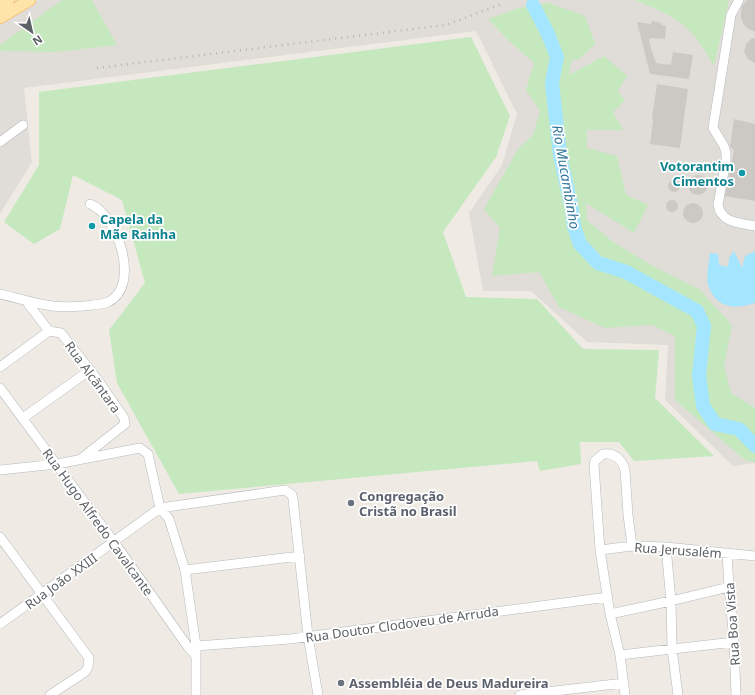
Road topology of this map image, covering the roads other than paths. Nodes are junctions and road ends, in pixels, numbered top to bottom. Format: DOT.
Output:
graph roads {
  1 [pos="9,0"];
  2 [pos="30,0"];
  3 [pos="739,0"];
  4 [pos="0,6"];
  5 [pos="0,18"];
  6 [pos="24,126"];
  7 [pos="0,142"];
  8 [pos="90,204"];
  9 [pos="755,226"];
  10 [pos="0,294"];
  11 [pos="26,301"];
  12 [pos="49,331"];
  13 [pos="0,367"];
  14 [pos="90,370"];
  15 [pos="0,388"];
  16 [pos="24,418"];
  17 [pos="80,460"];
  18 [pos="57,464"];
  19 [pos="0,470"];
  20 [pos="160,508"];
  21 [pos="0,538"];
  22 [pos="114,542"];
  23 [pos="632,546"];
  24 [pos="666,547"];
  25 [pos="600,550"];
  26 [pos="727,553"];
  27 [pos="300,556"];
  28 [pos="755,556"];
  29 [pos="185,570"];
  30 [pos="729,586"];
  31 [pos="42,594"];
  32 [pos="608,597"];
  33 [pos="671,601"];
  34 [pos="610,614"];
  35 [pos="0,624"];
  36 [pos="308,636"];
  37 [pos="734,642"];
  38 [pos="196,646"];
  39 [pos="672,649"];
  40 [pos="620,655"];
  41 [pos="196,656"];
  42 [pos="624,683"];
  43 [pos="50,695"];
  44 [pos="196,695"];
  45 [pos="318,695"];
  46 [pos="520,695"];
  47 [pos="625,695"];
  48 [pos="678,695"];
  49 [pos="736,695"];
  1 -- 4 [label="main road"];
  2 -- 5 [label="main road"];
  3 -- 9 [label="street"];
  6 -- 7 [label="street"];
  8 -- 11 [label="street"];
  10 -- 11 [label="street"];
  11 -- 12 [label="street, Rua Alcãntara"];
  12 -- 13 [label="street"];
  12 -- 14 [label="street, Rua Alcãntara"];
  14 -- 16 [label="street"];
  14 -- 17 [label="street, Rua Alcãntara"];
  15 -- 16 [label="street, Rua Hugo Alfredo Cavalcante"];
  16 -- 18 [label="street, Rua Hugo Alfredo Cavalcante"];
  17 -- 18 [label="street"];
  17 -- 20 [label="street"];
  18 -- 19 [label="street"];
  18 -- 22 [label="street, Rua Hugo Alfredo Cavalcante"];
  20 -- 22 [label="street, Rua João XXIII"];
  20 -- 27 [label="street"];
  20 -- 29 [label="street"];
  21 -- 31 [label="street"];
  22 -- 31 [label="street, Rua João XXIII"];
  22 -- 41 [label="street, Rua Hugo Alfredo Cavalcante"];
  23 -- 24 [label="street, Rua Jerusalém"];
  23 -- 25 [label="street, Rua Jerusalém"];
  23 -- 25 [label="street"];
  24 -- 26 [label="street, Rua Jerusalém"];
  24 -- 33 [label="street"];
  25 -- 32 [label="street"];
  26 -- 28 [label="street, Rua Jerusalém"];
  26 -- 30 [label="street, Rua Boa Vista"];
  27 -- 29 [label="street"];
  27 -- 36 [label="street"];
  29 -- 38 [label="street"];
  30 -- 33 [label="street"];
  30 -- 37 [label="street, Rua Boa Vista"];
  31 -- 35 [label="street, Rua João XXIII"];
  31 -- 43 [label="street"];
  32 -- 34 [label="street"];
  32 -- 36 [label="street, Rua Doutor Clodoveu de Arruda"];
  33 -- 34 [label="street"];
  33 -- 39 [label="street"];
  34 -- 40 [label="street"];
  36 -- 38 [label="street, Rua Doutor Clodoveu de Arruda"];
  36 -- 45 [label="street"];
  37 -- 39 [label="street"];
  37 -- 49 [label="street, Rua Boa Vista"];
  38 -- 41 [label="street"];
  39 -- 40 [label="street"];
  39 -- 48 [label="street"];
  40 -- 42 [label="street"];
  41 -- 44 [label="street"];
  42 -- 46 [label="street"];
  42 -- 47 [label="street"];
}
